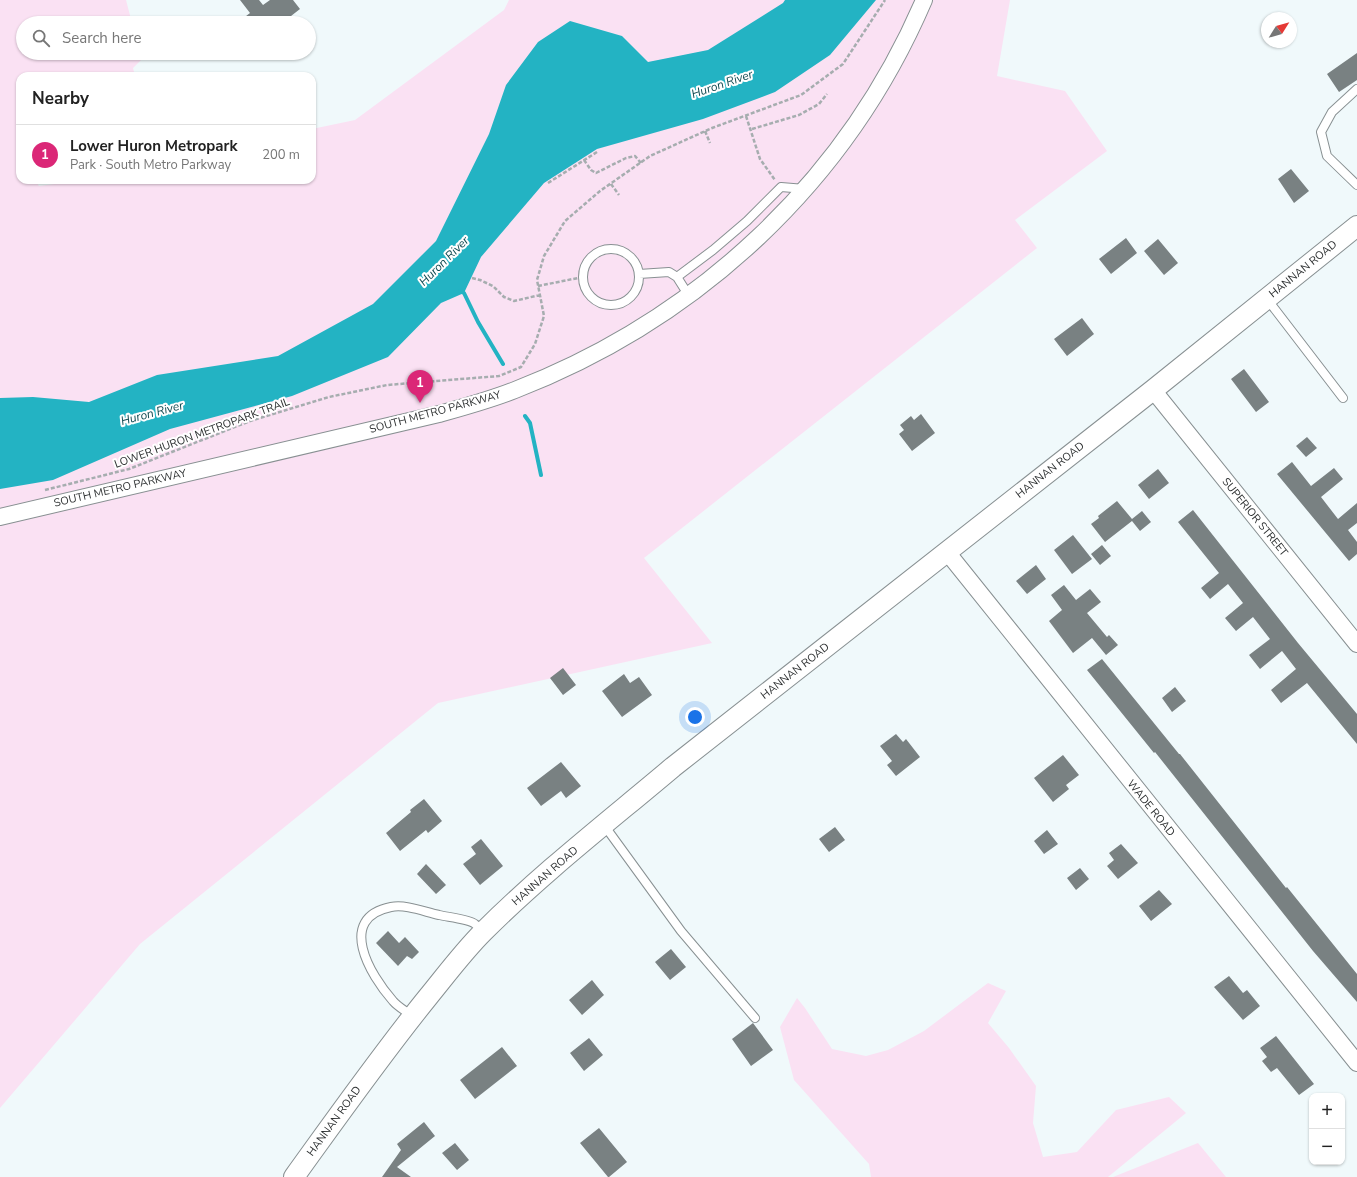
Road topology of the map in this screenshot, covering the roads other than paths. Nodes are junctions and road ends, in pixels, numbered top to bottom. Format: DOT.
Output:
graph roads {
  1 [pos="924,0"];
  2 [pos="1357,88"];
  3 [pos="1357,185"];
  4 [pos="805,189"];
  5 [pos="1357,226"];
  6 [pos="639,274"];
  7 [pos="677,278"];
  8 [pos="689,296"];
  9 [pos="1266,299"];
  10 [pos="1153,390"];
  11 [pos="1343,398"];
  12 [pos="0,517"];
  13 [pos="947,552"];
  14 [pos="1357,644"];
  15 [pos="604,825"];
  16 [pos="483,933"];
  17 [pos="412,1016"];
  18 [pos="755,1018"];
  19 [pos="1357,1063"];
  20 [pos="294,1177"];
  1 -- 4 [label="street, SOUTH METRO PARKWAY"];
  2 -- 3 [label="lane"];
  4 -- 7 [label="lane"];
  4 -- 8 [label="street, SOUTH METRO PARKWAY"];
  5 -- 9 [label="street, HANNAN ROAD"];
  6 -- 6 [label="lane"];
  6 -- 7 [label="lane"];
  7 -- 8 [label="lane"];
  8 -- 12 [label="street, SOUTH METRO PARKWAY"];
  9 -- 10 [label="street, HANNAN ROAD"];
  9 -- 11 [label="lane"];
  10 -- 13 [label="street, HANNAN ROAD"];
  10 -- 14 [label="street, SUPERIOR STREET"];
  13 -- 15 [label="street, HANNAN ROAD"];
  13 -- 19 [label="street, WADE ROAD"];
  15 -- 16 [label="street, HANNAN ROAD"];
  15 -- 18 [label="lane"];
  16 -- 17 [label="street, HANNAN ROAD"];
  16 -- 17 [label="lane"];
  17 -- 20 [label="street, HANNAN ROAD"];
}
